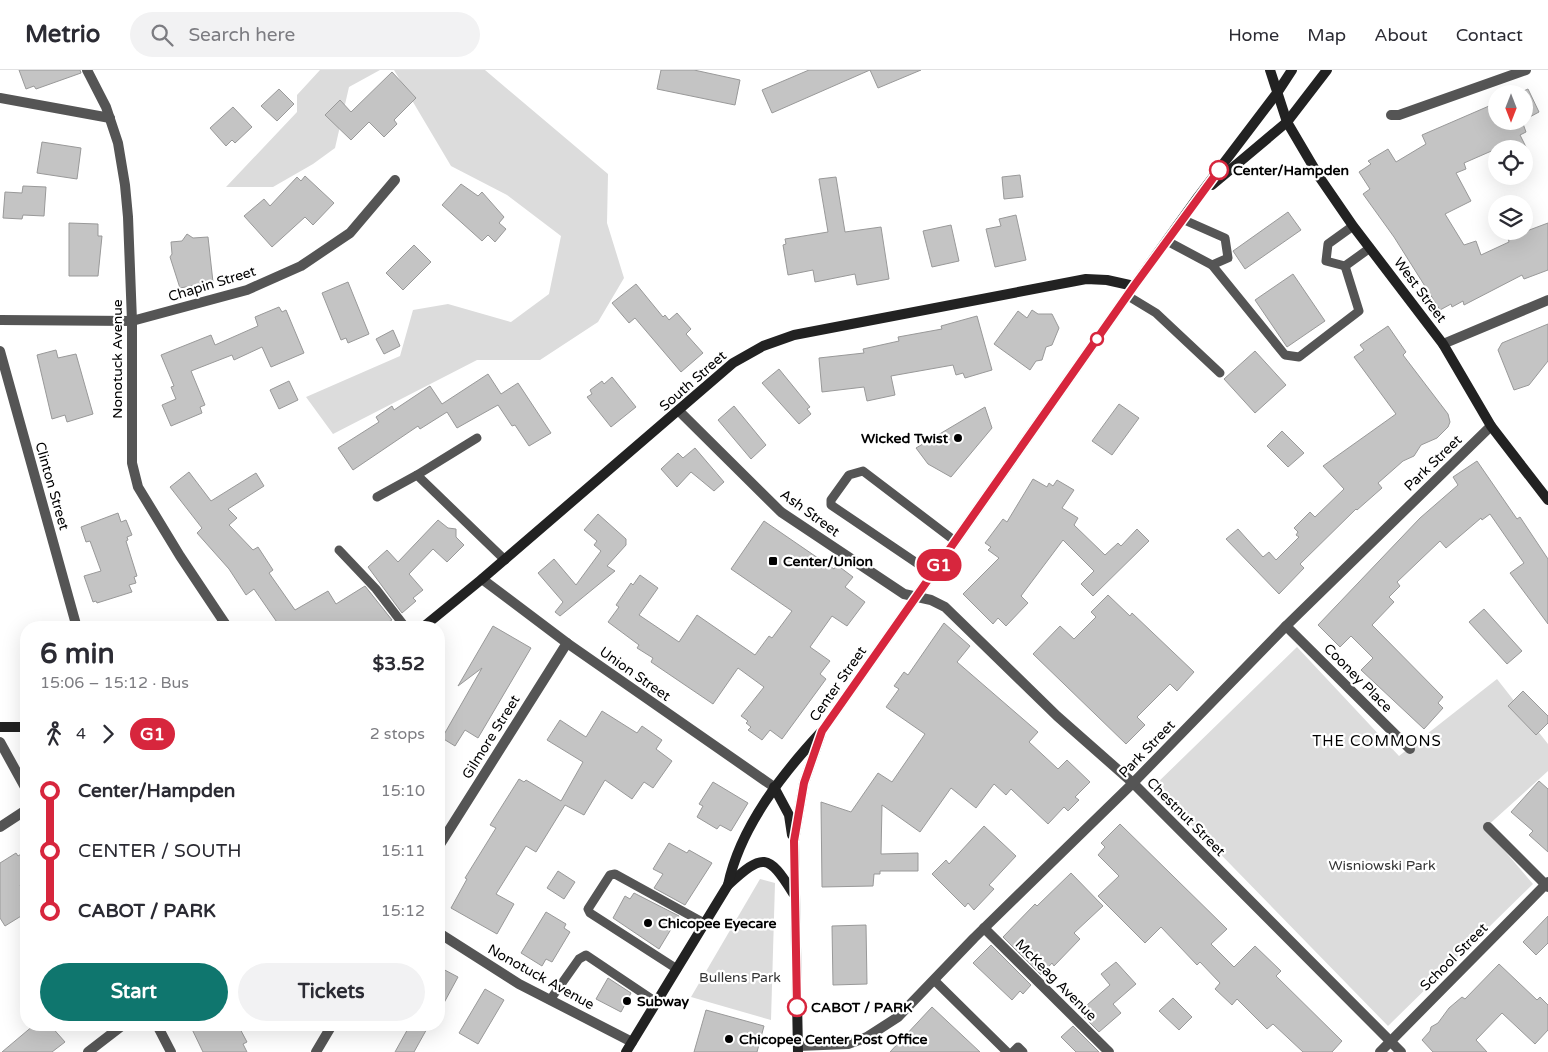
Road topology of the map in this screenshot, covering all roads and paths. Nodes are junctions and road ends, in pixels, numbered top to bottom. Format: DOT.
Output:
graph roads {
  1 [pos="87,70"];
  2 [pos="1270,70"];
  3 [pos="1292,70"];
  4 [pos="1327,70"];
  5 [pos="1526,70"];
  6 [pos="1277,93"];
  7 [pos="0,98"];
  8 [pos="1391,115"];
  9 [pos="110,118"];
  10 [pos="1287,122"];
  11 [pos="395,180"];
  12 [pos="1198,197"];
  13 [pos="1182,219"];
  14 [pos="1353,226"];
  15 [pos="1167,241"];
  16 [pos="1370,248"];
  17 [pos="1212,265"];
  18 [pos="1345,266"];
  19 [pos="1134,286"];
  20 [pos="1128,296"];
  21 [pos="1548,300"];
  22 [pos="0,320"];
  23 [pos="132,321"];
  24 [pos="1443,344"];
  25 [pos="0,351"];
  26 [pos="1220,373"];
  27 [pos="679,411"];
  28 [pos="1491,426"];
  29 [pos="477,438"];
  30 [pos="417,475"];
  31 [pos="377,497"];
  32 [pos="1548,500"];
  33 [pos="955,542"];
  34 [pos="339,550"];
  35 [pos="505,560"];
  36 [pos="932,574"];
  37 [pos="482,579"];
  38 [pos="917,597"];
  39 [pos="75,621"];
  40 [pos="223,621"];
  41 [pos="400,621"];
  42 [pos="431,621"];
  43 [pos="1286,626"];
  44 [pos="567,643"];
  45 [pos="20,726"];
  46 [pos="0,727"];
  47 [pos="822,731"];
  48 [pos="0,742"];
  49 [pos="1410,749"];
  50 [pos="20,778"];
  51 [pos="1133,784"];
  52 [pos="774,787"];
  53 [pos="20,814"];
  54 [pos="0,827"];
  55 [pos="1488,827"];
  56 [pos="445,836"];
  57 [pos="794,841"];
  58 [pos="1547,884"];
  59 [pos="728,885"];
  60 [pos="793,894"];
  61 [pos="704,924"];
  62 [pos="984,928"];
  63 [pos="445,937"];
  64 [pos="676,969"];
  65 [pos="934,980"];
  66 [pos="550,1000"];
  67 [pos="656,1002"];
  68 [pos="115,1031"];
  69 [pos="160,1031"];
  70 [pos="328,1031"];
  71 [pos="1390,1041"];
  72 [pos="632,1042"];
  73 [pos="798,1049"];
  74 [pos="88,1052"];
  75 [pos="171,1052"];
  76 [pos="316,1052"];
  77 [pos="626,1052"];
  78 [pos="1007,1052"];
  79 [pos="1013,1052"];
  80 [pos="1023,1052"];
  81 [pos="1109,1052"];
  82 [pos="1380,1052"];
  83 [pos="1401,1052"];
  1 -- 9 [label="street, Nonotuck Avenue"];
  2 -- 6 [label="main road, West Street"];
  3 -- 6 [label="main road, Center Street"];
  4 -- 10 [label="main road, Center Street"];
  5 -- 8 [label="street"];
  6 -- 10 [label="main road, West Street"];
  6 -- 12 [label="main road, Center Street"];
  7 -- 9 [label="street"];
  9 -- 23 [label="street, Nonotuck Avenue"];
  10 -- 12 [label="main road, Center Street"];
  10 -- 14 [label="main road, West Street"];
  11 -- 23 [label="street, Chapin Street"];
  12 -- 13 [label="main road, Center Street"];
  13 -- 15 [label="main road, Center Street"];
  13 -- 17 [label="lane"];
  14 -- 16 [label="main road, West Street"];
  14 -- 18 [label="lane"];
  15 -- 17 [label="lane"];
  15 -- 19 [label="main road, Center Street"];
  16 -- 18 [label="lane"];
  16 -- 24 [label="main road, West Street"];
  17 -- 18 [label="lane"];
  19 -- 20 [label="main road, Center Street"];
  19 -- 27 [label="main road, South Street"];
  20 -- 26 [label="lane"];
  20 -- 33 [label="main road, Center Street"];
  21 -- 24 [label="street"];
  22 -- 23 [label="street, Chapin Street"];
  23 -- 40 [label="street, Nonotuck Avenue"];
  24 -- 28 [label="main road, West Street"];
  25 -- 39 [label="street, Clinton Street"];
  27 -- 35 [label="main road, South Street"];
  27 -- 38 [label="street, Ash Street"];
  28 -- 32 [label="main road, West Street"];
  28 -- 43 [label="street, Park Street"];
  29 -- 30 [label="lane"];
  30 -- 31 [label="lane"];
  30 -- 35 [label="lane"];
  33 -- 36 [label="main road, Center Street"];
  33 -- 36 [label="lane"];
  34 -- 41 [label="lane"];
  35 -- 37 [label="main road, South Street"];
  36 -- 38 [label="main road, Center Street"];
  37 -- 42 [label="main road, South Street"];
  37 -- 44 [label="street, Union Street"];
  38 -- 47 [label="main road, Center Street"];
  38 -- 51 [label="street, Chestnut Street"];
  43 -- 49 [label="street, Cooney Place"];
  43 -- 51 [label="street, Park Street"];
  44 -- 52 [label="street, Union Street"];
  44 -- 56 [label="street, Gilmore Street"];
  45 -- 46 [label="main road"];
  47 -- 52 [label="main road, Center Street"];
  47 -- 57 [label="main road"];
  48 -- 50 [label="street"];
  51 -- 62 [label="street, Park Street"];
  51 -- 71 [label="street, Chestnut Street"];
  52 -- 57 [label="main road"];
  52 -- 59 [label="main road, Center Street"];
  53 -- 54 [label="street"];
  55 -- 58 [label="street"];
  57 -- 60 [label="main road"];
  58 -- 71 [label="street, School Street"];
  59 -- 60 [label="main road"];
  59 -- 61 [label="main road, Center Street"];
  60 -- 73 [label="main road"];
  61 -- 64 [label="main road, Center Street"];
  61 -- 64 [label="lane"];
  62 -- 65 [label="street, Park Street"];
  62 -- 81 [label="street, McKeag Avenue"];
  63 -- 66 [label="street, Nonotuck Avenue"];
  64 -- 67 [label="main road, Center Street"];
  65 -- 73 [label="street, Park Street"];
  65 -- 78 [label="lane"];
  66 -- 67 [label="lane"];
  66 -- 72 [label="street, Nonotuck Avenue"];
  67 -- 72 [label="main road, Center Street"];
  68 -- 74 [label="street"];
  69 -- 75 [label="street"];
  70 -- 76 [label="street"];
  71 -- 82 [label="street, School Street"];
  71 -- 83 [label="street, Chestnut Street"];
  72 -- 77 [label="main road, Center Street"];
  79 -- 80 [label="lane"];
}
